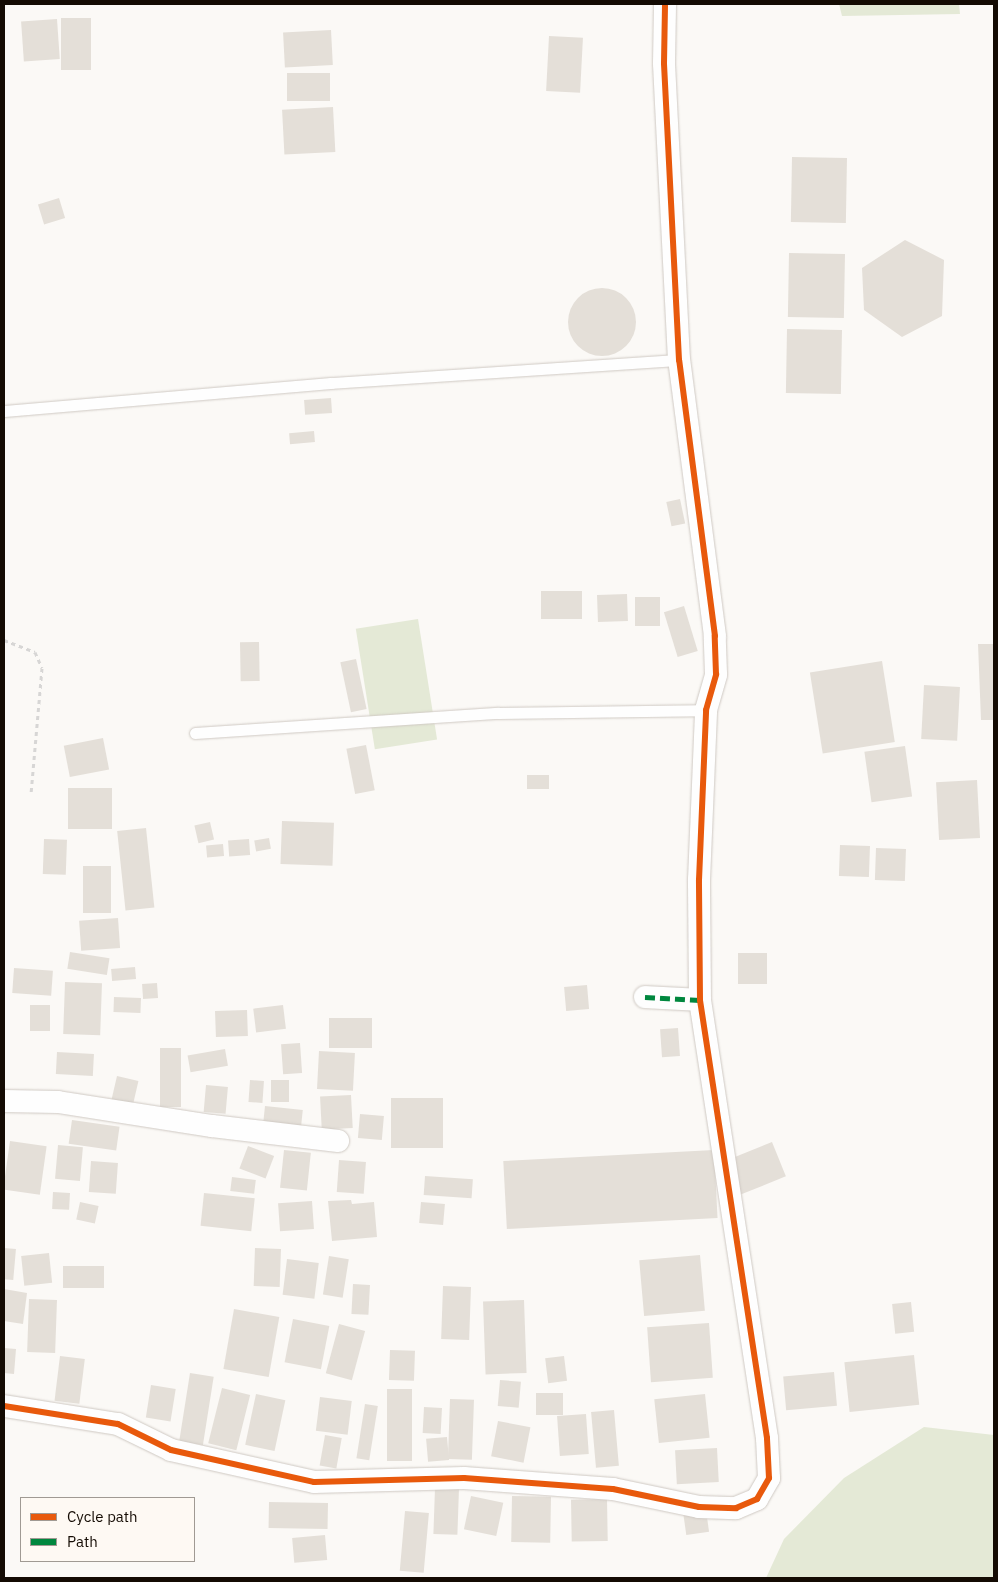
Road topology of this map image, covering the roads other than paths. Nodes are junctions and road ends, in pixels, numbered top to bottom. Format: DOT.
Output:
graph roads {
  1 [pos="665,4"];
  2 [pos="679,360"];
  3 [pos="4,411"];
  4 [pos="706,710"];
  5 [pos="195,733"];
  6 [pos="646,997"];
  7 [pos="700,1000"];
  8 [pos="4,1101"];
  9 [pos="338,1141"];
  10 [pos="4,1406"];
  1 -- 2 [label="street"];
  2 -- 3 [label="lane"];
  2 -- 4 [label="street"];
  4 -- 5 [label="lane"];
  4 -- 7 [label="street"];
  6 -- 7 [label="street"];
  7 -- 10 [label="street"];
  8 -- 9 [label="street"];
}
